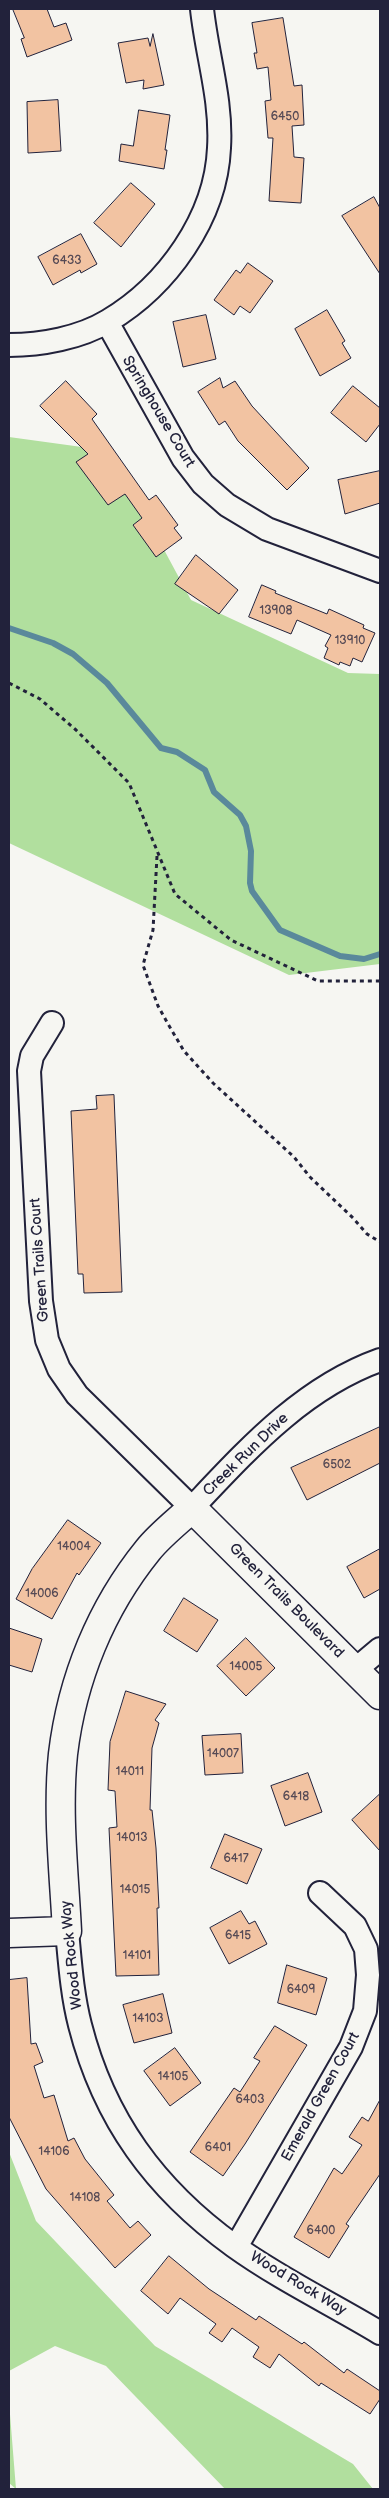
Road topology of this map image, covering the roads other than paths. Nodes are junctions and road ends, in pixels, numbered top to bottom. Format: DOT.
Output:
graph roads {
  1 [pos="202,9"];
  2 [pos="107,322"];
  3 [pos="9,345"];
  4 [pos="380,571"];
  5 [pos="52,1023"];
  6 [pos="380,1360"];
  7 [pos="192,1508"];
  8 [pos="380,1649"];
  9 [pos="355,1670"];
  10 [pos="380,1695"];
  11 [pos="320,1893"];
  12 [pos="67,1931"];
  13 [pos="9,1933"];
  14 [pos="236,2247"];
  15 [pos="380,2333"];
  1 -- 2 [label="street"];
  2 -- 3 [label="street"];
  2 -- 4 [label="street, Springhouse Court"];
  5 -- 7 [label="street, Green Trails Court"];
  6 -- 7 [label="street, Creek Run Drive"];
  7 -- 9 [label="street, Green Trails Boulevard"];
  7 -- 12 [label="street, Wood Rock Way"];
  8 -- 9 [label="street"];
  9 -- 10 [label="street, Green Trails Boulevard"];
  11 -- 14 [label="street, Emerald Green Court"];
  12 -- 13 [label="street"];
  12 -- 14 [label="street, Wood Rock Way"];
  14 -- 15 [label="street, Wood Rock Way"];
}
